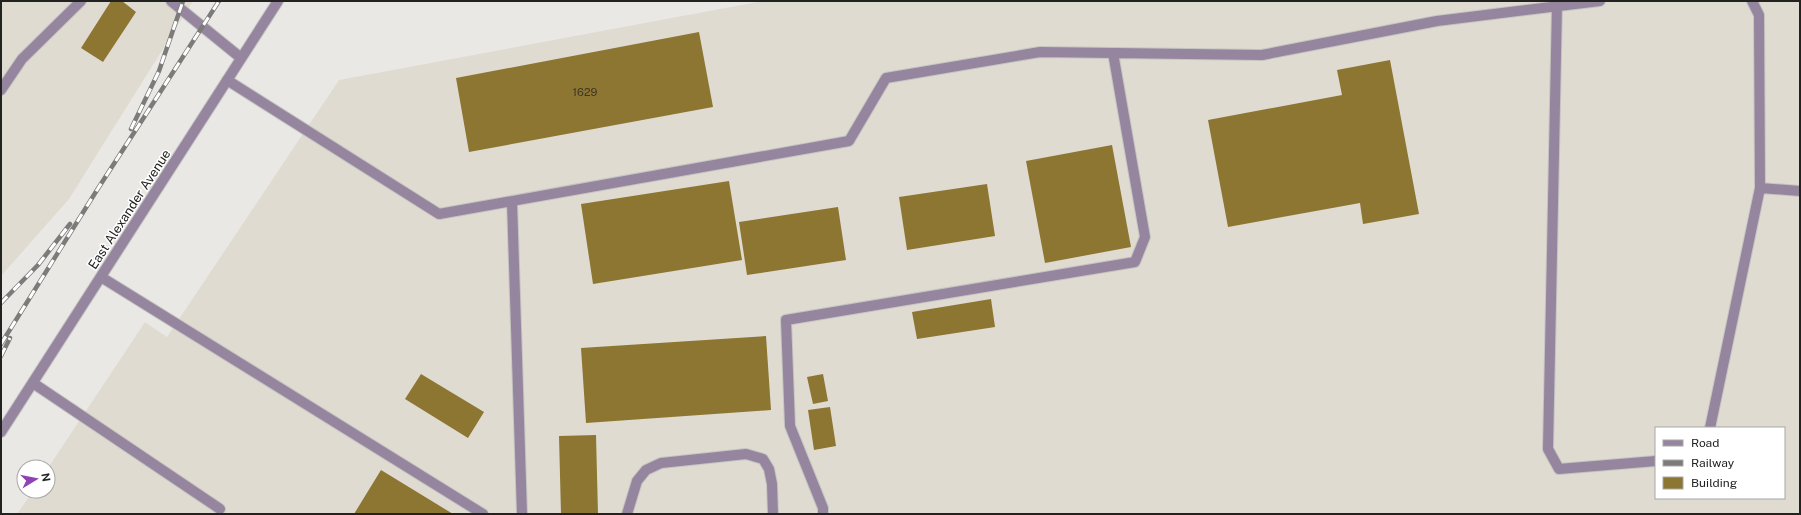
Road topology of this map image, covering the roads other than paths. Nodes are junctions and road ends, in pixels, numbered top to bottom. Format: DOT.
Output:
graph roads {
  1 [pos="81,1"];
  2 [pos="171,1"];
  3 [pos="278,1"];
  4 [pos="1600,1"];
  5 [pos="1752,1"];
  6 [pos="1557,5"];
  7 [pos="1114,53"];
  8 [pos="241,58"];
  9 [pos="227,80"];
  10 [pos="1,90"];
  11 [pos="1760,188"];
  12 [pos="1800,191"];
  13 [pos="512,202"];
  14 [pos="101,277"];
  15 [pos="32,383"];
  16 [pos="1710,427"];
  17 [pos="1,432"];
  18 [pos="1655,461"];
  19 [pos="220,509"];
  20 [pos="483,514"];
  21 [pos="522,514"];
  22 [pos="627,514"];
  23 [pos="772,514"];
  24 [pos="823,514"];
  1 -- 10 [label="street"];
  2 -- 8 [label="street"];
  3 -- 8 [label="street, East Alexander Avenue"];
  4 -- 6 [label="street"];
  5 -- 11 [label="street"];
  6 -- 7 [label="street"];
  6 -- 18 [label="street"];
  7 -- 13 [label="street"];
  7 -- 24 [label="street"];
  8 -- 9 [label="street, East Alexander Avenue"];
  9 -- 13 [label="street"];
  9 -- 14 [label="street, East Alexander Avenue"];
  11 -- 12 [label="street"];
  11 -- 16 [label="street"];
  13 -- 21 [label="street"];
  14 -- 15 [label="street, East Alexander Avenue"];
  14 -- 20 [label="street"];
  15 -- 17 [label="street, East Alexander Avenue"];
  15 -- 19 [label="street"];
  22 -- 23 [label="street"];
}
